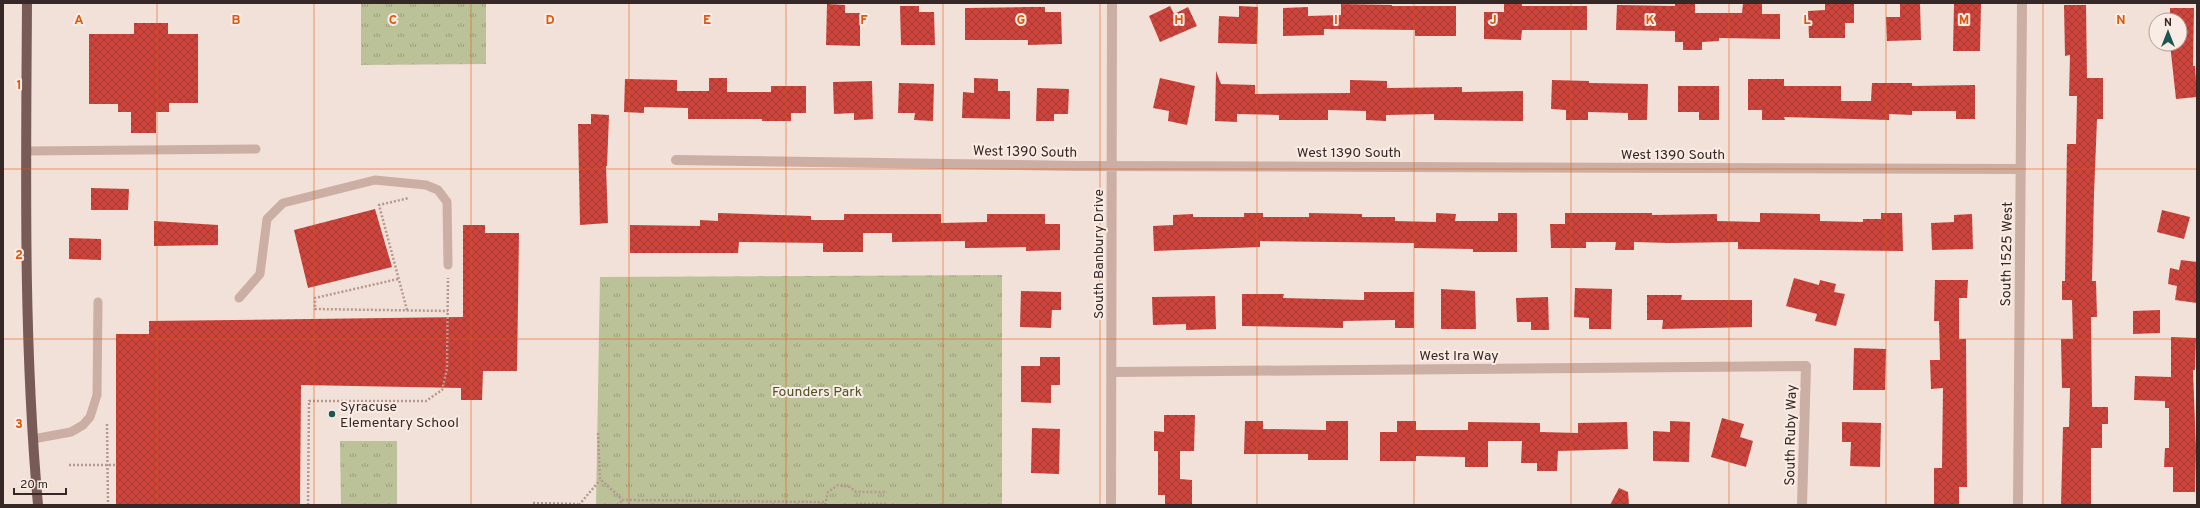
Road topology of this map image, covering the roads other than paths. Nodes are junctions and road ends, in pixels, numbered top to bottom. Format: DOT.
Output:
graph roads {
  1 [pos="27,3"];
  2 [pos="1112,3"];
  3 [pos="2022,3"];
  4 [pos="256,149"];
  5 [pos="26,151"];
  6 [pos="676,160"];
  7 [pos="1111,166"];
  8 [pos="2021,169"];
  9 [pos="448,265"];
  10 [pos="239,298"];
  11 [pos="98,302"];
  12 [pos="1806,366"];
  13 [pos="1113,372"];
  14 [pos="33,439"];
  15 [pos="38,505"];
  16 [pos="1111,505"];
  17 [pos="1802,505"];
  18 [pos="2018,505"];
  1 -- 5 [label="main road"];
  2 -- 7 [label="street, South Banbury Drive"];
  3 -- 8 [label="street, South 1525 West"];
  4 -- 5 [label="lane"];
  5 -- 14 [label="main road"];
  6 -- 7 [label="street, West 1390 South"];
  7 -- 8 [label="street, West 1390 South"];
  7 -- 13 [label="street, South Banbury Drive"];
  8 -- 18 [label="street, South 1525 West"];
  9 -- 10 [label="lane"];
  11 -- 14 [label="lane"];
  12 -- 13 [label="street, West Ira Way"];
  12 -- 17 [label="street, South Ruby Way"];
  13 -- 16 [label="street, South Banbury Drive"];
  14 -- 15 [label="main road"];
}
